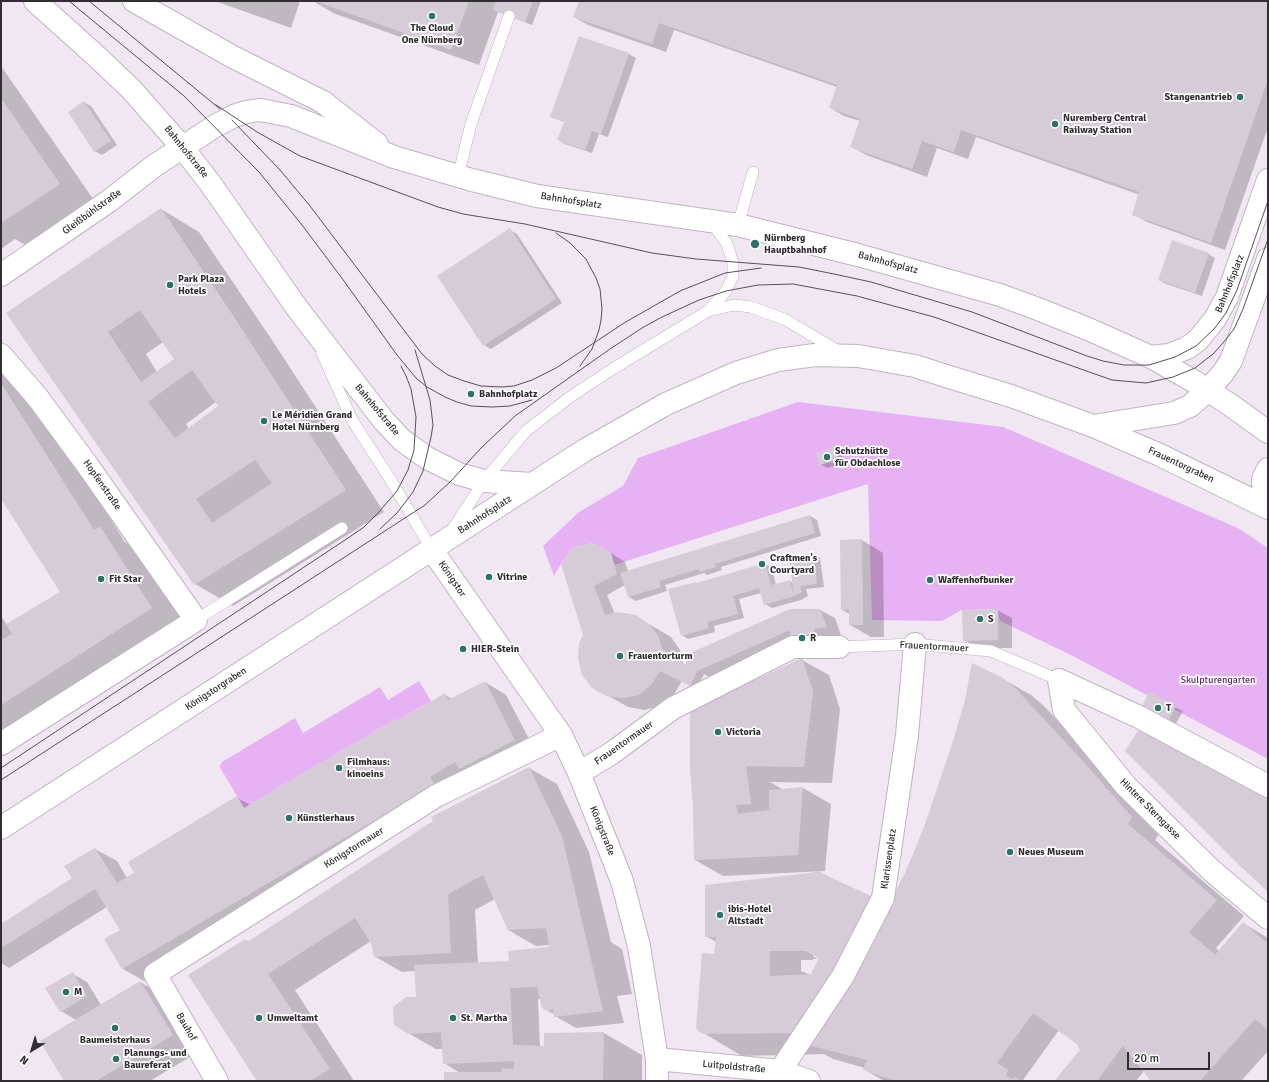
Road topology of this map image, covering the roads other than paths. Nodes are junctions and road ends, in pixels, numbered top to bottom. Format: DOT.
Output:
graph roads {
  1 [pos="34,1"];
  2 [pos="134,1"];
  3 [pos="509,16"];
  4 [pos="182,147"];
  5 [pos="394,157"];
  6 [pos="753,172"];
  7 [pos="458,176"];
  8 [pos="1268,180"];
  9 [pos="710,220"];
  10 [pos="738,225"];
  11 [pos="1268,259"];
  12 [pos="1,275"];
  13 [pos="708,311"];
  14 [pos="311,327"];
  15 [pos="1,355"];
  16 [pos="846,355"];
  17 [pos="1151,357"];
  18 [pos="1208,390"];
  19 [pos="1093,426"];
  20 [pos="1268,432"];
  21 [pos="1268,469"];
  22 [pos="484,481"];
  23 [pos="532,484"];
  24 [pos="1268,501"];
  25 [pos="1268,508"];
  26 [pos="342,528"];
  27 [pos="438,546"];
  28 [pos="473,609"];
  29 [pos="196,620"];
  30 [pos="915,644"];
  31 [pos="839,647"];
  32 [pos="1059,680"];
  33 [pos="561,735"];
  34 [pos="1,744"];
  35 [pos="578,773"];
  36 [pos="1268,786"];
  37 [pos="1,828"];
  38 [pos="1268,918"];
  39 [pos="155,974"];
  40 [pos="657,1059"];
  41 [pos="780,1072"];
  42 [pos="217,1081"];
  43 [pos="657,1081"];
  44 [pos="809,1081"];
  1 -- 4 [label="main road, Bahnhofstraße"];
  2 -- 5 [label="main road, Bahnhofsplatz"];
  3 -- 7 [label="lane"];
  4 -- 5 [label="main road, Bahnhofsplatz"];
  4 -- 12 [label="main road, Gleißbühlstraße"];
  4 -- 14 [label="main road, Bahnhofstraße"];
  5 -- 7 [label="main road, Bahnhofsplatz"];
  6 -- 10 [label="lane"];
  7 -- 9 [label="main road, Bahnhofsplatz"];
  8 -- 17 [label="main road, Bahnhofsplatz"];
  9 -- 10 [label="main road, Bahnhofsplatz"];
  9 -- 13 [label="lane"];
  10 -- 17 [label="main road, Bahnhofsplatz"];
  11 -- 18 [label="main road, Bahnhofsplatz"];
  13 -- 16 [label="lane"];
  13 -- 22 [label="lane"];
  14 -- 22 [label="main road, Bahnhofstraße"];
  14 -- 27 [label="lane, Bahnhofstraße"];
  15 -- 29 [label="main road, Hopfenstraße"];
  16 -- 19 [label="main road, Bahnhofsplatz"];
  16 -- 23 [label="main road, Bahnhofsplatz"];
  17 -- 18 [label="main road"];
  18 -- 19 [label="main road, Bahnhofsplatz"];
  18 -- 20 [label="main road"];
  19 -- 25 [label="main road, Frauentorgraben"];
  21 -- 24 [label="main road"];
  22 -- 23 [label="main road, Bahnhofstraße"];
  22 -- 27 [label="lane"];
  23 -- 27 [label="main road, Bahnhofsplatz"];
  26 -- 29 [label="lane"];
  27 -- 28 [label="main road, Königstor"];
  27 -- 37 [label="main road, Königstorgraben"];
  28 -- 33 [label="main road, Königstraße"];
  29 -- 34 [label="main road"];
  30 -- 31 [label="lane, Frauentormauer"];
  30 -- 32 [label="lane, Frauentormauer"];
  30 -- 41 [label="main road, Klarissenplatz"];
  31 -- 35 [label="main road, Frauentormauer"];
  32 -- 36 [label="main road, Frauentormauer"];
  32 -- 38 [label="main road, Hintere Sterngasse"];
  33 -- 35 [label="main road, Königstraße"];
  33 -- 39 [label="main road, Königstormauer"];
  35 -- 40 [label="main road, Königstraße"];
  39 -- 42 [label="main road, Bauhof"];
  40 -- 41 [label="main road, Luitpoldstraße"];
  40 -- 43 [label="main road, Königstraße"];
  41 -- 44 [label="main road, Luitpoldstraße"];
}
